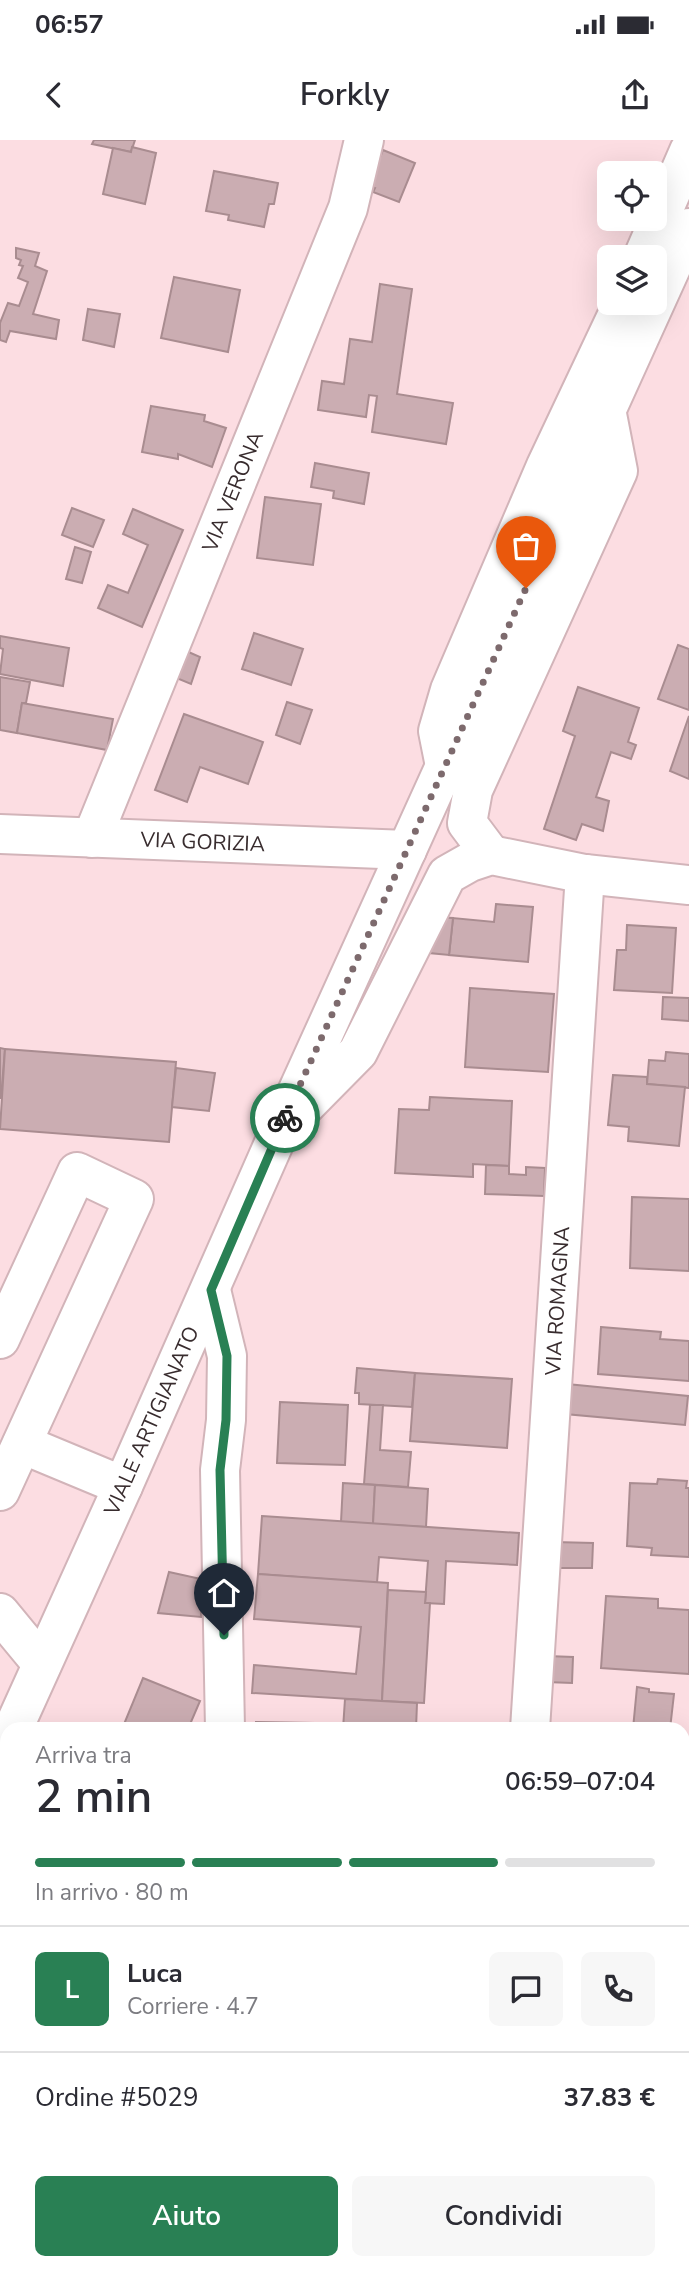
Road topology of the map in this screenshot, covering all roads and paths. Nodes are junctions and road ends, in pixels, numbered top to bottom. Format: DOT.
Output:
graph roads {
  1 [pos="364,140"];
  2 [pos="689,151"];
  3 [pos="689,228"];
  4 [pos="648,245"];
  5 [pos="617,315"];
  6 [pos="606,409"];
  7 [pos="445,766"];
  8 [pos="0,834"];
  9 [pos="92,838"];
  10 [pos="407,850"];
  11 [pos="491,855"];
  12 [pos="585,874"];
  13 [pos="689,886"];
  14 [pos="279,1132"];
  15 [pos="211,1290"];
  16 [pos="0,1339"];
  17 [pos="22,1444"];
  18 [pos="123,1486"];
  19 [pos="0,1491"];
  20 [pos="0,1613"];
  21 [pos="42,1664"];
  22 [pos="16,1722"];
  23 [pos="225,1722"];
  24 [pos="530,1722"];
  1 -- 9 [label="street, VIA VERONA"];
  2 -- 4 [label="street"];
  3 -- 6 [label="street, VIALE ARTIGIANATO"];
  5 -- 7 [label="street"];
  6 -- 7 [label="street, VIALE ARTIGIANATO"];
  6 -- 11 [label="street"];
  7 -- 10 [label="street, VIALE ARTIGIANATO"];
  8 -- 9 [label="street, VIA GORIZIA"];
  9 -- 10 [label="street, VIA GORIZIA"];
  10 -- 14 [label="street, VIALE ARTIGIANATO"];
  11 -- 12 [label="street"];
  11 -- 14 [label="street"];
  12 -- 13 [label="street"];
  12 -- 24 [label="street, VIA ROMAGNA"];
  14 -- 15 [label="street, VIALE ARTIGIANATO"];
  15 -- 18 [label="street, VIALE ARTIGIANATO"];
  15 -- 23 [label="street"];
  16 -- 17 [label="street"];
  17 -- 18 [label="street"];
  17 -- 19 [label="street"];
  18 -- 21 [label="street, VIALE ARTIGIANATO"];
  20 -- 21 [label="street"];
  21 -- 22 [label="street, VIALE ARTIGIANATO"];
}
